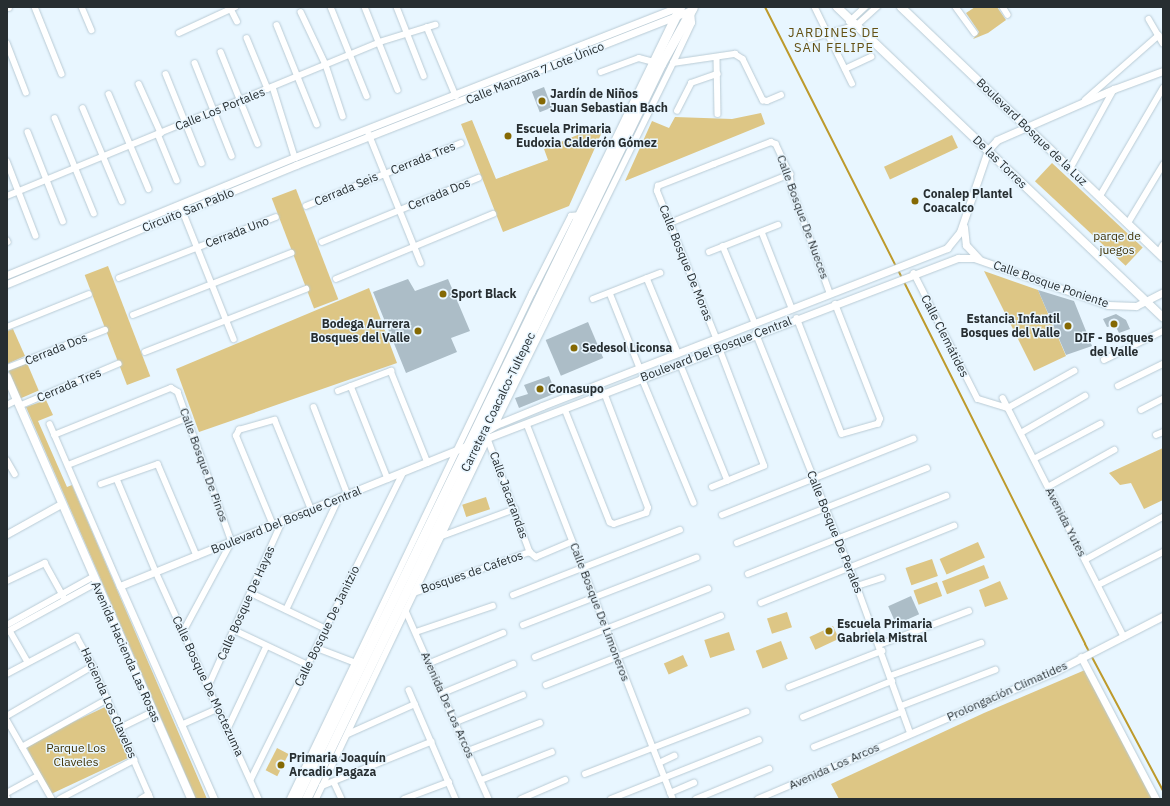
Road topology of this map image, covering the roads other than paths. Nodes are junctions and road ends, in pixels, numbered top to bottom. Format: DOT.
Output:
graph roads {
  1 [pos="35,7"];
  2 [pos="82,7"];
  3 [pos="331,7"];
  4 [pos="365,7"];
  5 [pos="397,7"];
  6 [pos="815,7"];
  7 [pos="837,7"];
  8 [pos="865,7"];
  9 [pos="877,7"];
  10 [pos="901,7"];
  11 [pos="956,7"];
  12 [pos="1002,7"];
  13 [pos="232,8"];
  14 [pos="689,8"];
  15 [pos="678,10"];
  16 [pos="301,12"];
  17 [pos="1008,15"];
  18 [pos="1149,18"];
  19 [pos="237,21"];
  20 [pos="854,22"];
  21 [pos="277,25"];
  22 [pos="435,25"];
  23 [pos="427,27"];
  24 [pos="92,30"];
  25 [pos="407,32"];
  26 [pos="827,32"];
  27 [pos="179,33"];
  28 [pos="975,33"];
  29 [pos="1159,35"];
  30 [pos="247,38"];
  31 [pos="810,39"];
  32 [pos="380,42"];
  33 [pos="7,43"];
  34 [pos="1163,43"];
  35 [pos="221,52"];
  36 [pos="352,54"];
  37 [pos="871,57"];
  38 [pos="717,58"];
  39 [pos="654,62"];
  40 [pos="195,63"];
  41 [pos="673,63"];
  42 [pos="326,65"];
  43 [pos="845,69"];
  44 [pos="1163,71"];
  45 [pos="601,72"];
  46 [pos="62,74"];
  47 [pos="166,74"];
  48 [pos="717,74"];
  49 [pos="298,76"];
  50 [pos="424,76"];
  51 [pos="139,84"];
  52 [pos="852,84"];
  53 [pos="270,88"];
  54 [pos="1163,88"];
  55 [pos="1114,89"];
  56 [pos="398,90"];
  57 [pos="26,92"];
  58 [pos="109,94"];
  59 [pos="781,95"];
  60 [pos="367,96"];
  61 [pos="456,96"];
  62 [pos="240,101"];
  63 [pos="1084,101"];
  64 [pos="83,108"];
  65 [pos="424,108"];
  66 [pos="677,111"];
  67 [pos="214,112"];
  68 [pos="718,114"];
  69 [pos="426,115"];
  70 [pos="343,116"];
  71 [pos="55,118"];
  72 [pos="186,123"];
  73 [pos="317,124"];
  74 [pos="1026,126"];
  75 [pos="366,129"];
  76 [pos="28,132"];
  77 [pos="159,134"];
  78 [pos="370,137"];
  79 [pos="461,143"];
  80 [pos="258,144"];
  81 [pos="131,145"];
  82 [pos="988,150"];
  83 [pos="232,156"];
  84 [pos="104,157"];
  85 [pos="295,157"];
  86 [pos="7,162"];
  87 [pos="202,163"];
  88 [pos="1163,164"];
  89 [pos="75,169"];
  90 [pos="1070,169"];
  91 [pos="385,173"];
  92 [pos="790,174"];
  93 [pos="478,178"];
  94 [pos="48,180"];
  95 [pos="176,180"];
  96 [pos="224,186"];
  97 [pos="657,188"];
  98 [pos="149,189"];
  99 [pos="20,192"];
  100 [pos="226,194"];
  101 [pos="7,196"];
  102 [pos="1100,196"];
  103 [pos="122,201"];
  104 [pos="180,204"];
  105 [pos="306,206"];
  106 [pos="400,210"];
  107 [pos="183,211"];
  108 [pos="94,213"];
  109 [pos="493,214"];
  110 [pos="580,215"];
  111 [pos="276,217"];
  112 [pos="63,221"];
  113 [pos="964,221"];
  114 [pos="670,223"];
  115 [pos="1128,223"];
  116 [pos="778,225"];
  117 [pos="762,232"];
  118 [pos="36,236"];
  119 [pos="322,242"];
  120 [pos="1163,244"];
  121 [pos="415,246"];
  122 [pos="723,246"];
  123 [pos="197,247"];
  124 [pos="709,252"];
  125 [pos="291,253"];
  126 [pos="1161,254"];
  127 [pos="983,261"];
  128 [pos="422,263"];
  129 [pos="660,273"];
  130 [pos="912,274"];
  131 [pos="7,275"];
  132 [pos="119,278"];
  133 [pos="647,278"];
  134 [pos="336,279"];
  135 [pos="7,284"];
  136 [pos="212,284"];
  137 [pos="845,288"];
  138 [pos="306,289"];
  139 [pos="1163,292"];
  140 [pos="610,293"];
  141 [pos="830,293"];
  142 [pos="88,294"];
  143 [pos="850,298"];
  144 [pos="593,300"];
  145 [pos="1147,302"];
  146 [pos="835,304"];
  147 [pos="792,308"];
  148 [pos="133,315"];
  149 [pos="797,318"];
  150 [pos="1163,318"];
  151 [pos="226,320"];
  152 [pos="755,323"];
  153 [pos="7,327"];
  154 [pos="105,330"];
  155 [pos="1163,331"];
  156 [pos="756,333"];
  157 [pos="716,338"];
  158 [pos="234,339"];
  159 [pos="698,346"];
  160 [pos="719,348"];
  161 [pos="145,352"];
  162 [pos="678,353"];
  163 [pos="702,355"];
  164 [pos="1104,360"];
  165 [pos="680,363"];
  166 [pos="118,364"];
  167 [pos="1163,364"];
  168 [pos="7,368"];
  169 [pos="640,368"];
  170 [pos="1074,371"];
  171 [pos="7,377"];
  172 [pos="642,378"];
  173 [pos="351,386"];
  174 [pos="1118,386"];
  175 [pos="338,391"];
  176 [pos="604,393"];
  177 [pos="1085,396"];
  178 [pos="1003,398"];
  179 [pos="1163,399"];
  180 [pos="12,403"];
  181 [pos="542,406"];
  182 [pos="314,407"];
  183 [pos="1008,408"];
  184 [pos="565,409"];
  185 [pos="1141,410"];
  186 [pos="547,416"];
  187 [pos="187,418"];
  188 [pos="50,424"];
  189 [pos="527,424"];
  190 [pos="1100,424"];
  191 [pos="496,425"];
  192 [pos="1163,432"];
  193 [pos="1021,434"];
  194 [pos="54,435"];
  195 [pos="1156,435"];
  196 [pos="485,436"];
  197 [pos="913,439"];
  198 [pos="472,443"];
  199 [pos="1114,450"];
  200 [pos="452,454"];
  201 [pos="1034,459"];
  202 [pos="7,460"];
  203 [pos="428,462"];
  204 [pos="68,465"];
  205 [pos="927,468"];
  206 [pos="403,473"];
  207 [pos="15,474"];
  208 [pos="814,478"];
  209 [pos="117,479"];
  210 [pos="388,479"];
  211 [pos="728,481"];
  212 [pos="101,484"];
  213 [pos="712,487"];
  214 [pos="1048,487"];
  215 [pos="348,495"];
  216 [pos="946,496"];
  217 [pos="339,498"];
  218 [pos="694,503"];
  219 [pos="61,504"];
  220 [pos="311,508"];
  221 [pos="826,508"];
  222 [pos="515,509"];
  223 [pos="722,515"];
  224 [pos="1163,517"];
  225 [pos="283,519"];
  226 [pos="272,523"];
  227 [pos="954,526"];
  228 [pos="680,530"];
  229 [pos="7,534"];
  230 [pos="442,536"];
  231 [pos="838,538"];
  232 [pos="232,542"];
  233 [pos="572,542"];
  234 [pos="737,543"];
  235 [pos="530,552"];
  236 [pos="1163,552"];
  237 [pos="196,556"];
  238 [pos="696,558"];
  239 [pos="1085,560"];
  240 [pos="583,568"];
  241 [pos="850,568"];
  242 [pos="156,572"];
  243 [pos="748,574"];
  244 [pos="882,578"];
  245 [pos="94,580"];
  246 [pos="7,581"];
  247 [pos="1098,585"];
  248 [pos="120,586"];
  249 [pos="857,586"];
  250 [pos="708,589"];
  251 [pos="252,593"];
  252 [pos="414,593"];
  253 [pos="63,594"];
  254 [pos="513,595"];
  255 [pos="594,598"];
  256 [pos="66,600"];
  257 [pos="761,603"];
  258 [pos="493,606"];
  259 [pos="286,610"];
  260 [pos="406,611"];
  261 [pos="969,611"];
  262 [pos="721,616"];
  263 [pos="1163,616"];
  264 [pos="7,625"];
  265 [pos="523,625"];
  266 [pos="326,629"];
  267 [pos="607,629"];
  268 [pos="234,630"];
  269 [pos="8,632"];
  270 [pos="416,632"];
  271 [pos="183,633"];
  272 [pos="503,633"];
  273 [pos="1124,637"];
  274 [pos="981,643"];
  275 [pos="266,647"];
  276 [pos="316,648"];
  277 [pos="880,648"];
  278 [pos="1083,656"];
  279 [pos="535,657"];
  280 [pos="618,657"];
  281 [pos="26,661"];
  282 [pos="353,662"];
  283 [pos="430,663"];
  284 [pos="513,664"];
  285 [pos="308,665"];
  286 [pos="93,666"];
  287 [pos="995,670"];
  288 [pos="7,674"];
  289 [pos="891,678"];
  290 [pos="546,685"];
  291 [pos="208,686"];
  292 [pos="789,687"];
  293 [pos="409,690"];
  294 [pos="443,693"];
  295 [pos="523,695"];
  296 [pos="108,699"];
  297 [pos="415,704"];
  298 [pos="901,706"];
  299 [pos="218,709"];
  300 [pos="153,712"];
  301 [pos="746,712"];
  302 [pos="902,712"];
  303 [pos="7,716"];
  304 [pos="802,717"];
  305 [pos="7,720"];
  306 [pos="456,722"];
  307 [pos="540,723"];
  308 [pos="181,725"];
  309 [pos="120,728"];
  310 [pos="227,730"];
  311 [pos="910,732"];
  312 [pos="348,734"];
  313 [pos="759,740"];
  314 [pos="431,742"];
  315 [pos="22,747"];
  316 [pos="814,747"];
  317 [pos="654,749"];
  318 [pos="468,751"];
  319 [pos="552,752"];
  320 [pos="674,756"];
  321 [pos="134,760"];
  322 [pos="659,763"];
  323 [pos="769,769"];
  324 [pos="585,774"];
  325 [pos="38,776"];
  326 [pos="665,778"];
  327 [pos="251,779"];
  328 [pos="481,780"];
  329 [pos="565,780"];
  330 [pos="334,782"];
  331 [pos="449,782"];
  332 [pos="798,782"];
  333 [pos="694,783"];
  334 [pos="322,786"];
  335 [pos="7,793"];
  336 [pos="670,793"];
  337 [pos="150,797"];
  338 [pos="52,799"];
  339 [pos="60,799"];
  340 [pos="141,799"];
  341 [pos="191,799"];
  342 [pos="214,799"];
  343 [pos="259,799"];
  344 [pos="290,799"];
  345 [pos="296,799"];
  346 [pos="306,799"];
  347 [pos="316,799"];
  348 [pos="342,799"];
  349 [pos="404,799"];
  350 [pos="456,799"];
  351 [pos="489,799"];
  352 [pos="521,799"];
  353 [pos="611,799"];
  354 [pos="673,799"];
  355 [pos="696,799"];
  356 [pos="758,799"];
  357 [pos="1156,799"];
  1 -- 46 [label="street"];
  2 -- 24 [label="street"];
  3 -- 36 [label="street"];
  4 -- 32 [label="street"];
  5 -- 25 [label="street"];
  6 -- 26 [label="street"];
  7 -- 20 [label="main road, De las Torres"];
  8 -- 20 [label="street"];
  9 -- 20 [label="street"];
  10 -- 74 [label="main road, Boulevard Bosque de la Luz"];
  11 -- 28 [label="street"];
  12 -- 17 [label="street"];
  13 -- 19 [label="street"];
  13 -- 27 [label="street"];
  14 -- 15 [label="street, Calle Manzana 7 Lote Único"];
  14 -- 41 [label="street"];
  14 -- 196 [label="main road, Carretera Coacalco-Tultepec"];
  15 -- 39 [label="main road, Carretera Coacalco-Tultepec"];
  15 -- 61 [label="street, Calle Manzana 7 Lote Único"];
  15 -- 69 [label="street, Calle Manzana 7 Lote Único"];
  16 -- 42 [label="street"];
  18 -- 29 [label="street"];
  20 -- 26 [label="street"];
  20 -- 82 [label="main road, De las Torres"];
  21 -- 49 [label="street"];
  22 -- 23 [label="street, Calle Los Portales"];
  23 -- 25 [label="street, Calle Los Portales"];
  23 -- 61 [label="street"];
  25 -- 32 [label="street, Calle Los Portales"];
  25 -- 50 [label="street"];
  26 -- 31 [label="street"];
  26 -- 43 [label="street"];
  29 -- 34 [label="street"];
  29 -- 63 [label="street"];
  30 -- 53 [label="street"];
  32 -- 36 [label="street, Calle Los Portales"];
  32 -- 56 [label="street"];
  33 -- 57 [label="street"];
  35 -- 62 [label="street"];
  36 -- 42 [label="street, Calle Los Portales"];
  36 -- 60 [label="street"];
  37 -- 43 [label="street"];
  38 -- 41 [label="street"];
  38 -- 48 [label="street"];
  38 -- 59 [label="street"];
  39 -- 45 [label="street"];
  39 -- 110 [label="main road, Carretera Coacalco-Tultepec"];
  40 -- 67 [label="street"];
  41 -- 191 [label="street"];
  42 -- 49 [label="street, Calle Los Portales"];
  42 -- 70 [label="street"];
  43 -- 52 [label="street"];
  44 -- 55 [label="street"];
  47 -- 72 [label="street"];
  48 -- 66 [label="street"];
  48 -- 68 [label="street"];
  49 -- 53 [label="street, Calle Los Portales"];
  49 -- 73 [label="street"];
  51 -- 77 [label="street"];
  53 -- 62 [label="street, Calle Los Portales"];
  53 -- 85 [label="street"];
  54 -- 102 [label="street"];
  55 -- 63 [label="street"];
  55 -- 90 [label="street"];
  58 -- 81 [label="street"];
  61 -- 65 [label="street, Calle Manzana 7 Lote Único"];
  62 -- 67 [label="street, Calle Los Portales"];
  62 -- 80 [label="street"];
  63 -- 74 [label="street"];
  64 -- 84 [label="street"];
  65 -- 69 [label="street"];
  65 -- 75 [label="street, Calle Manzana 7 Lote Único"];
  67 -- 72 [label="street, Calle Los Portales"];
  67 -- 83 [label="street"];
  69 -- 78 [label="street, Calle Manzana 7 Lote Único"];
  71 -- 89 [label="street"];
  72 -- 77 [label="street, Calle Los Portales"];
  72 -- 87 [label="street"];
  74 -- 82 [label="street"];
  74 -- 90 [label="main road, Boulevard Bosque de la Luz"];
  75 -- 78 [label="street"];
  75 -- 85 [label="street, Circuito San Pablo"];
  76 -- 94 [label="street"];
  77 -- 81 [label="street, Calle Los Portales"];
  77 -- 95 [label="street"];
  78 -- 91 [label="street"];
  78 -- 100 [label="street, Circuito San Pablo"];
  79 -- 91 [label="street, Cerrada Tres"];
  81 -- 84 [label="street, Calle Los Portales"];
  81 -- 98 [label="street"];
  82 -- 113 [label="street"];
  82 -- 145 [label="main road, De las Torres"];
  84 -- 89 [label="street, Calle Los Portales"];
  84 -- 103 [label="street"];
  85 -- 96 [label="street, Circuito San Pablo"];
  86 -- 99 [label="street"];
  88 -- 115 [label="street"];
  89 -- 94 [label="street, Calle Los Portales"];
  89 -- 108 [label="street"];
  90 -- 102 [label="main road, Boulevard Bosque de la Luz"];
  91 -- 105 [label="street, Cerrada Seis"];
  91 -- 106 [label="street"];
  92 -- 97 [label="street, Calle Bosque De Nueces"];
  92 -- 114 [label="street"];
  92 -- 141 [label="street, Calle Bosque De Nueces"];
  93 -- 106 [label="street, Cerrada Dos"];
  94 -- 99 [label="street, Calle Los Portales"];
  94 -- 112 [label="street"];
  96 -- 100 [label="street"];
  96 -- 104 [label="street, Circuito San Pablo"];
  97 -- 114 [label="street, Calle Bosque De Moras"];
  99 -- 101 [label="street, Calle Los Portales"];
  99 -- 118 [label="street"];
  100 -- 107 [label="street, Circuito San Pablo"];
  102 -- 115 [label="main road, Boulevard Bosque de la Luz"];
  104 -- 107 [label="street"];
  104 -- 131 [label="street, Circuito San Pablo"];
  106 -- 119 [label="street, Cerrada Dos"];
  106 -- 121 [label="street"];
  107 -- 123 [label="street"];
  107 -- 135 [label="street, Circuito San Pablo"];
  109 -- 121 [label="street"];
  110 -- 198 [label="main road, Carretera Coacalco-Tultepec"];
  110 -- 200 [label="street"];
  111 -- 123 [label="street, Cerrada Uno"];
  113 -- 127 [label="street"];
  113 -- 137 [label="street, Boulevard Del Bosque Central"];
  114 -- 157 [label="street, Calle Bosque De Moras"];
  115 -- 126 [label="main road, Boulevard Bosque de la Luz"];
  116 -- 117 [label="street"];
  117 -- 122 [label="street"];
  117 -- 147 [label="street"];
  120 -- 126 [label="street"];
  121 -- 128 [label="street"];
  121 -- 134 [label="street"];
  122 -- 124 [label="street"];
  122 -- 152 [label="street"];
  123 -- 132 [label="street"];
  123 -- 136 [label="street"];
  125 -- 136 [label="street"];
  127 -- 130 [label="street, Boulevard Del Bosque Central"];
  127 -- 145 [label="street, Calle Bosque Poniente"];
  129 -- 133 [label="street"];
  130 -- 143 [label="street, Boulevard Del Bosque Central"];
  130 -- 183 [label="street, Calle Clemátides"];
  133 -- 140 [label="street"];
  133 -- 162 [label="street"];
  136 -- 148 [label="street"];
  136 -- 151 [label="street"];
  137 -- 141 [label="street, Boulevard Del Bosque Central"];
  137 -- 143 [label="street"];
  138 -- 151 [label="street"];
  139 -- 145 [label="street, Calle Bosque Poniente"];
  140 -- 144 [label="street"];
  140 -- 169 [label="street"];
  141 -- 147 [label="street, Boulevard Del Bosque Central"];
  142 -- 153 [label="street"];
  143 -- 146 [label="street, Boulevard Del Bosque Central"];
  145 -- 150 [label="main road, De las Torres"];
  146 -- 149 [label="street, Boulevard Del Bosque Central"];
  146 -- 149 [label="street"];
  147 -- 152 [label="street, Boulevard Del Bosque Central"];
  149 -- 156 [label="street, Boulevard Del Bosque Central"];
  151 -- 158 [label="street"];
  151 -- 161 [label="street"];
  152 -- 157 [label="street, Boulevard Del Bosque Central"];
  154 -- 168 [label="street, Cerrada Dos"];
  155 -- 164 [label="street"];
  156 -- 160 [label="street, Boulevard Del Bosque Central"];
  156 -- 208 [label="street, Calle Bosque De Perales"];
  157 -- 159 [label="street, Boulevard Del Bosque Central"];
  159 -- 162 [label="street, Boulevard Del Bosque Central"];
  159 -- 163 [label="street"];
  160 -- 163 [label="street, Boulevard Del Bosque Central"];
  160 -- 211 [label="street"];
  162 -- 169 [label="street, Boulevard Del Bosque Central"];
  163 -- 165 [label="street, Boulevard Del Bosque Central"];
  165 -- 172 [label="street, Boulevard Del Bosque Central"];
  165 -- 211 [label="street"];
  166 -- 180 [label="street, Cerrada Tres"];
  167 -- 174 [label="street"];
  169 -- 181 [label="street, Boulevard Del Bosque Central"];
  170 -- 183 [label="street"];
  171 -- 180 [label="main road, Avenida Hacienda Las Rosas"];
  172 -- 176 [label="street, Boulevard Del Bosque Central"];
  172 -- 218 [label="street"];
  173 -- 175 [label="street"];
  173 -- 203 [label="street"];
  173 -- 210 [label="street"];
  176 -- 184 [label="street, Boulevard Del Bosque Central"];
  176 -- 184 [label="street"];
  177 -- 193 [label="street"];
  178 -- 183 [label="street, Avenida Yutes"];
  179 -- 185 [label="street"];
  180 -- 219 [label="main road, Avenida Hacienda Las Rosas"];
  181 -- 186 [label="street"];
  181 -- 191 [label="street, Boulevard Del Bosque Central"];
  182 -- 215 [label="street"];
  183 -- 193 [label="street, Avenida Yutes"];
  184 -- 186 [label="street, Boulevard Del Bosque Central"];
  186 -- 189 [label="street, Boulevard Del Bosque Central"];
  187 -- 194 [label="street, Calle Bosque De Pinos"];
  187 -- 204 [label="street"];
  187 -- 232 [label="street, Calle Bosque De Pinos"];
  188 -- 194 [label="street"];
  189 -- 196 [label="street, Boulevard Del Bosque Central"];
  189 -- 233 [label="street, Calle Bosque De Limoneros"];
  190 -- 201 [label="street"];
  191 -- 196 [label="street, Boulevard Del Bosque Central"];
  192 -- 195 [label="street"];
  193 -- 201 [label="street, Avenida Yutes"];
  194 -- 204 [label="street"];
  196 -- 198 [label="main road, Carretera Coacalco-Tultepec"];
  196 -- 222 [label="street, Calle Jacarandas"];
  196 -- 230 [label="street"];
  197 -- 208 [label="street"];
  198 -- 200 [label="street, Boulevard Del Bosque Central"];
  198 -- 345 [label="main road, Carretera Coacalco-Tultepec"];
  198 -- 346 [label="main road, Carretera Coacalco-Tultepec"];
  199 -- 214 [label="street"];
  200 -- 203 [label="street, Boulevard Del Bosque Central"];
  200 -- 282 [label="street"];
  201 -- 214 [label="street, Avenida Yutes"];
  202 -- 207 [label="street"];
  203 -- 206 [label="street, Boulevard Del Bosque Central"];
  204 -- 248 [label="street"];
  205 -- 221 [label="street"];
  206 -- 210 [label="street, Boulevard Del Bosque Central"];
  206 -- 266 [label="street, Calle Bosque De Janitzio"];
  208 -- 221 [label="street, Calle Bosque De Perales"];
  208 -- 223 [label="street"];
  209 -- 212 [label="street"];
  209 -- 237 [label="street"];
  209 -- 242 [label="street, Calle Bosque De Moctezuma"];
  210 -- 215 [label="street, Boulevard Del Bosque Central"];
  211 -- 213 [label="street"];
  214 -- 239 [label="street, Avenida Yutes"];
  215 -- 217 [label="street, Boulevard Del Bosque Central"];
  216 -- 231 [label="street"];
  217 -- 220 [label="street, Boulevard Del Bosque Central"];
  217 -- 259 [label="street"];
  219 -- 229 [label="street"];
  219 -- 245 [label="main road, Avenida Hacienda Las Rosas"];
  220 -- 225 [label="street, Boulevard Del Bosque Central"];
  220 -- 226 [label="street"];
  221 -- 231 [label="street, Calle Bosque De Perales"];
  221 -- 234 [label="street"];
  222 -- 230 [label="street"];
  222 -- 235 [label="street, Calle Jacarandas"];
  224 -- 239 [label="street"];
  225 -- 226 [label="street, Boulevard Del Bosque Central"];
  225 -- 251 [label="street, Calle Bosque De Hayas"];
  226 -- 232 [label="street, Boulevard Del Bosque Central"];
  227 -- 241 [label="street"];
  228 -- 240 [label="street"];
  230 -- 252 [label="street"];
  231 -- 241 [label="street, Calle Bosque De Perales"];
  231 -- 243 [label="street"];
  232 -- 237 [label="street, Boulevard Del Bosque Central"];
  232 -- 271 [label="street"];
  233 -- 235 [label="street"];
  233 -- 240 [label="street, Calle Bosque De Limoneros"];
  235 -- 252 [label="street, Bosques de Cafetos"];
  236 -- 247 [label="street"];
  237 -- 242 [label="street, Boulevard Del Bosque Central"];
  238 -- 255 [label="street"];
  239 -- 247 [label="street, Avenida Yutes"];
  240 -- 254 [label="street"];
  240 -- 255 [label="street, Calle Bosque De Limoneros"];
  241 -- 249 [label="street, Calle Bosque De Perales"];
  241 -- 257 [label="street"];
  242 -- 248 [label="street, Boulevard Del Bosque Central"];
  242 -- 271 [label="street, Calle Bosque De Moctezuma"];
  244 -- 249 [label="street"];
  245 -- 253 [label="street"];
  245 -- 256 [label="street"];
  245 -- 300 [label="main road, Avenida Hacienda Las Rosas"];
  246 -- 253 [label="street"];
  247 -- 273 [label="street, Avenida Yutes"];
  248 -- 308 [label="street"];
  249 -- 277 [label="street, Calle Bosque De Perales"];
  250 -- 267 [label="street"];
  251 -- 259 [label="street"];
  251 -- 268 [label="street, Calle Bosque De Hayas"];
  252 -- 260 [label="street"];
  253 -- 256 [label="street"];
  253 -- 264 [label="street"];
  255 -- 265 [label="street"];
  255 -- 267 [label="street, Calle Bosque De Limoneros"];
  256 -- 269 [label="street"];
  258 -- 270 [label="street"];
  259 -- 266 [label="street"];
  260 -- 270 [label="street, Avenida De Los Arcos"];
  260 -- 312 [label="street"];
  261 -- 277 [label="street"];
  262 -- 280 [label="street"];
  263 -- 273 [label="street, Prolongación Climatides"];
  266 -- 276 [label="street, Calle Bosque De Janitzio"];
  267 -- 279 [label="street"];
  267 -- 280 [label="street, Calle Bosque De Limoneros"];
  268 -- 275 [label="street"];
  268 -- 291 [label="street, Calle Bosque De Hayas"];
  269 -- 281 [label="street"];
  270 -- 283 [label="street, Avenida De Los Arcos"];
  271 -- 291 [label="street, Calle Bosque De Moctezuma"];
  272 -- 283 [label="street"];
  273 -- 278 [label="street, Prolongación Climatides"];
  274 -- 289 [label="street"];
  275 -- 285 [label="street"];
  275 -- 310 [label="street"];
  276 -- 282 [label="street"];
  276 -- 285 [label="street, Calle Bosque De Janitzio"];
  277 -- 289 [label="street, Calle Bosque De Perales"];
  277 -- 292 [label="street"];
  278 -- 311 [label="street, Prolongación Climatides"];
  278 -- 357 [label="street"];
  280 -- 290 [label="street"];
  280 -- 317 [label="street, Calle Bosque De Limoneros"];
  281 -- 286 [label="street, Hacienda Los Claveles"];
  281 -- 288 [label="street, Hacienda Los Claveles"];
  282 -- 344 [label="street"];
  283 -- 294 [label="street, Avenida De Los Arcos"];
  284 -- 294 [label="street"];
  285 -- 327 [label="street, Calle Bosque De Janitzio"];
  286 -- 296 [label="street, Hacienda Los Claveles"];
  286 -- 303 [label="street"];
  287 -- 298 [label="street"];
  289 -- 298 [label="street, Calle Bosque De Perales"];
  289 -- 304 [label="street"];
  291 -- 299 [label="street, Calle Bosque De Moctezuma"];
  293 -- 297 [label="street"];
  294 -- 306 [label="street, Avenida De Los Arcos"];
  295 -- 306 [label="street"];
  296 -- 309 [label="street, Hacienda Los Claveles"];
  296 -- 315 [label="street"];
  297 -- 312 [label="street"];
  297 -- 314 [label="street"];
  298 -- 302 [label="street, Calle Bosque De Perales"];
  299 -- 308 [label="street"];
  299 -- 310 [label="street, Calle Bosque De Moctezuma"];
  300 -- 309 [label="street"];
  300 -- 341 [label="main road, Avenida Hacienda Las Rosas"];
  301 -- 317 [label="street"];
  302 -- 311 [label="street, Calle Bosque De Perales"];
  302 -- 316 [label="street"];
  305 -- 315 [label="street"];
  306 -- 318 [label="street, Avenida De Los Arcos"];
  307 -- 318 [label="street"];
  308 -- 342 [label="street"];
  309 -- 321 [label="street, Hacienda Los Claveles"];
  310 -- 327 [label="street, Calle Bosque De Moctezuma"];
  311 -- 332 [label="street, Avenida Los Arcos"];
  312 -- 334 [label="street"];
  313 -- 326 [label="street"];
  314 -- 330 [label="street"];
  314 -- 331 [label="street"];
  315 -- 325 [label="street"];
  317 -- 322 [label="street, Calle Bosque De Limoneros"];
  317 -- 324 [label="street"];
  318 -- 328 [label="street, Avenida De Los Arcos"];
  319 -- 328 [label="street"];
  320 -- 322 [label="street"];
  321 -- 337 [label="street, Hacienda Los Claveles"];
  321 -- 339 [label="street"];
  322 -- 326 [label="street, Calle Bosque De Limoneros"];
  323 -- 355 [label="street"];
  325 -- 335 [label="street"];
  325 -- 338 [label="street"];
  326 -- 336 [label="street, Calle Bosque De Limoneros"];
  326 -- 353 [label="street"];
  327 -- 343 [label="street, Calle Bosque De Moctezuma"];
  328 -- 351 [label="street, Avenida De Los Arcos"];
  329 -- 352 [label="street"];
  330 -- 334 [label="street"];
  330 -- 348 [label="street"];
  331 -- 349 [label="street"];
  331 -- 350 [label="street"];
  332 -- 356 [label="street, Avenida Los Arcos"];
  333 -- 336 [label="street"];
  334 -- 347 [label="street"];
  336 -- 354 [label="street, Calle Bosque De Limoneros"];
  337 -- 340 [label="street"];
}
